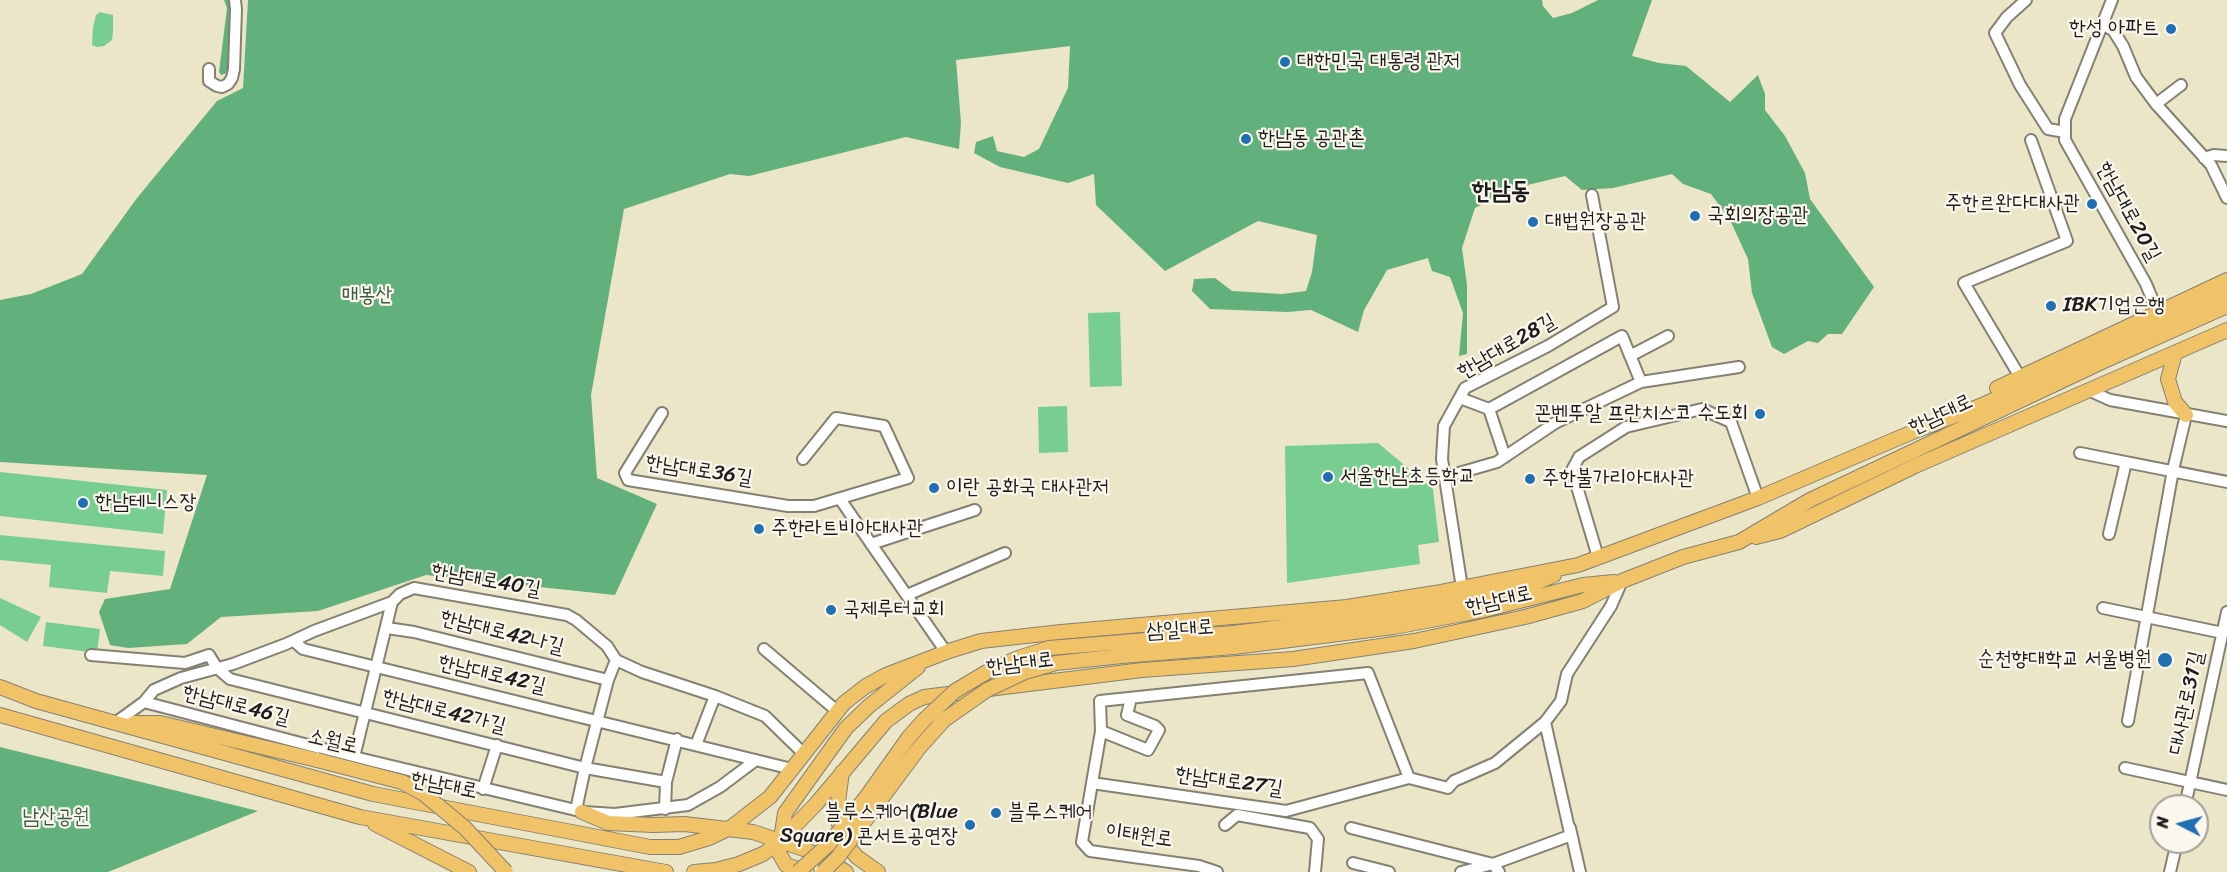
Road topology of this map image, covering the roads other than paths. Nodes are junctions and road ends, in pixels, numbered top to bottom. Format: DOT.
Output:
graph roads {
  1 [pos="235,0"];
  2 [pos="2026,0"];
  3 [pos="2112,0"];
  4 [pos="2103,24"];
  5 [pos="209,69"];
  6 [pos="2181,85"];
  7 [pos="2156,104"];
  8 [pos="2065,132"];
  9 [pos="2031,140"];
  10 [pos="2227,156"];
  11 [pos="2204,158"];
  12 [pos="1592,195"];
  13 [pos="2227,198"];
  14 [pos="2227,280"];
  15 [pos="2226,298"];
  16 [pos="2158,313"];
  17 [pos="2227,330"];
  18 [pos="1668,336"];
  19 [pos="2175,353"];
  20 [pos="1630,356"];
  21 [pos="1739,367"];
  22 [pos="2020,377"];
  23 [pos="1641,382"];
  24 [pos="2088,390"];
  25 [pos="1460,398"];
  26 [pos="1489,409"];
  27 [pos="662,413"];
  28 [pos="2186,415"];
  29 [pos="2227,422"];
  30 [pos="1915,430"];
  31 [pos="2080,453"];
  32 [pos="1505,457"];
  33 [pos="803,459"];
  34 [pos="2126,462"];
  35 [pos="2173,470"];
  36 [pos="1445,477"];
  37 [pos="2227,482"];
  38 [pos="1758,498"];
  39 [pos="840,499"];
  40 [pos="975,510"];
  41 [pos="2109,534"];
  42 [pos="1739,542"];
  43 [pos="871,543"];
  44 [pos="1005,553"];
  45 [pos="1598,557"];
  46 [pos="1578,565"];
  47 [pos="1622,581"];
  48 [pos="1462,588"];
  49 [pos="907,596"];
  50 [pos="392,602"];
  51 [pos="2103,608"];
  52 [pos="2227,612"];
  53 [pos="2146,617"];
  54 [pos="387,628"];
  55 [pos="2223,633"];
  56 [pos="1234,640"];
  57 [pos="294,641"];
  58 [pos="764,649"];
  59 [pos="946,652"];
  60 [pos="91,655"];
  61 [pos="926,659"];
  62 [pos="616,660"];
  63 [pos="218,668"];
  64 [pos="377,668"];
  65 [pos="608,680"];
  66 [pos="0,687"];
  67 [pos="715,696"];
  68 [pos="1131,698"];
  69 [pos="144,702"];
  70 [pos="837,711"];
  71 [pos="365,712"];
  72 [pos="0,715"];
  73 [pos="597,720"];
  74 [pos="2128,721"];
  75 [pos="1545,722"];
  76 [pos="116,723"];
  77 [pos="1101,731"];
  78 [pos="676,739"];
  79 [pos="497,745"];
  80 [pos="696,745"];
  81 [pos="804,754"];
  82 [pos="354,757"];
  83 [pos="756,760"];
  84 [pos="585,768"];
  85 [pos="2125,768"];
  86 [pos="792,769"];
  87 [pos="842,772"];
  88 [pos="1557,776"];
  89 [pos="1408,778"];
  90 [pos="2190,782"];
  91 [pos="666,783"];
  92 [pos="1092,783"];
  93 [pos="483,789"];
  94 [pos="2227,790"];
  95 [pos="2188,794"];
  96 [pos="665,809"];
  97 [pos="579,811"];
  98 [pos="360,817"];
  99 [pos="1225,825"];
  100 [pos="730,828"];
  101 [pos="1351,828"];
  102 [pos="780,841"];
  103 [pos="2174,854"];
  104 [pos="1353,863"];
  105 [pos="449,866"];
  106 [pos="1496,868"];
  107 [pos="469,872"];
  108 [pos="506,872"];
  109 [pos="666,872"];
  110 [pos="694,872"];
  111 [pos="798,872"];
  112 [pos="807,872"];
  113 [pos="823,872"];
  114 [pos="846,872"];
  115 [pos="878,872"];
  116 [pos="1217,872"];
  117 [pos="1316,872"];
  118 [pos="1389,872"];
  119 [pos="1461,872"];
  120 [pos="1580,872"];
  121 [pos="2170,872"];
  1 -- 5 [label="street"];
  2 -- 8 [label="street"];
  3 -- 4 [label="street"];
  4 -- 7 [label="street"];
  4 -- 8 [label="street"];
  6 -- 7 [label="street"];
  7 -- 11 [label="street"];
  8 -- 16 [label="street, 한남대로20길"];
  9 -- 22 [label="street"];
  10 -- 11 [label="street"];
  11 -- 13 [label="street"];
  12 -- 25 [label="street, 한남대로28길"];
  14 -- 16 [label="main road"];
  15 -- 30 [label="main road, 한남대로"];
  15 -- 42 [label="main road, 한남대로"];
  16 -- 22 [label="main road"];
  17 -- 19 [label="main road"];
  18 -- 20 [label="street"];
  19 -- 24 [label="main road"];
  19 -- 28 [label="main road"];
  20 -- 23 [label="street"];
  20 -- 26 [label="street"];
  21 -- 23 [label="street"];
  22 -- 30 [label="main road"];
  23 -- 32 [label="street"];
  24 -- 28 [label="street"];
  24 -- 42 [label="main road"];
  25 -- 26 [label="street"];
  25 -- 36 [label="street, 한남대로28길"];
  26 -- 32 [label="street"];
  27 -- 39 [label="street, 한남대로36길"];
  28 -- 29 [label="street"];
  28 -- 35 [label="street"];
  30 -- 38 [label="main road, 한남대로"];
  31 -- 34 [label="street"];
  32 -- 36 [label="street"];
  33 -- 39 [label="street, 한남대로36길"];
  34 -- 35 [label="street"];
  34 -- 41 [label="street"];
  35 -- 37 [label="street"];
  35 -- 53 [label="street"];
  36 -- 48 [label="street, 한남대로28길"];
  38 -- 45 [label="main road, 한남대로"];
  38 -- 45 [label="street"];
  39 -- 43 [label="street"];
  40 -- 43 [label="street"];
  42 -- 47 [label="main road, 한남대로"];
  43 -- 49 [label="street"];
  44 -- 49 [label="street"];
  45 -- 46 [label="main road, 한남대로"];
  46 -- 48 [label="main road, 한남대로"];
  46 -- 56 [label="main road, 삼일대로"];
  47 -- 56 [label="main road, 삼일대로"];
  47 -- 75 [label="street, 한남대로27길"];
  47 -- 87 [label="main road, 한남대로"];
  48 -- 59 [label="main road, 한남대로"];
  49 -- 59 [label="street"];
  50 -- 54 [label="street"];
  50 -- 57 [label="street, 한남대로40길"];
  50 -- 62 [label="street, 한남대로40길"];
  51 -- 53 [label="street, 대사관로31길"];
  52 -- 55 [label="street, 대사관로31길"];
  53 -- 55 [label="street, 대사관로31길"];
  53 -- 74 [label="street"];
  54 -- 64 [label="street"];
  54 -- 65 [label="street, 한남대로42나길"];
  55 -- 90 [label="street, 대사관로31길"];
  56 -- 111 [label="main road, 삼일대로, bridge"];
  56 -- 113 [label="main road, 삼일대로, bridge"];
  57 -- 63 [label="street, 한남대로40길"];
  57 -- 64 [label="street, 한남대로42길"];
  58 -- 70 [label="street"];
  59 -- 61 [label="main road, 한남대로"];
  60 -- 63 [label="street, 한남대로42가길"];
  61 -- 70 [label="main road, 한남대로"];
  61 -- 102 [label="main road, 한남대로"];
  62 -- 65 [label="street"];
  62 -- 67 [label="street, 한남대로40길"];
  63 -- 69 [label="street, 한남대로40길"];
  63 -- 71 [label="street, 한남대로42가길"];
  64 -- 71 [label="street"];
  64 -- 73 [label="street, 한남대로42길"];
  65 -- 73 [label="street"];
  66 -- 76 [label="main road, 한남대로"];
  67 -- 80 [label="street"];
  67 -- 81 [label="street, 한남대로40길"];
  68 -- 77 [label="street"];
  68 -- 77 [label="street, 한남대로27길"];
  68 -- 89 [label="street"];
  69 -- 76 [label="street, 한남대로40길"];
  69 -- 82 [label="street, 한남대로46길"];
  70 -- 81 [label="main road, 한남대로"];
  71 -- 79 [label="street, 한남대로42가길"];
  71 -- 82 [label="street"];
  72 -- 98 [label="main road"];
  73 -- 78 [label="street, 한남대로42길"];
  73 -- 84 [label="street"];
  75 -- 88 [label="street"];
  75 -- 89 [label="street, 한남대로27길"];
  76 -- 100 [label="main road, 한남대로"];
  76 -- 108 [label="main road, 소월로, bridge"];
  77 -- 92 [label="street"];
  78 -- 80 [label="street, 한남대로42길"];
  78 -- 91 [label="street"];
  79 -- 84 [label="street, 한남대로42가길"];
  79 -- 93 [label="street"];
  80 -- 83 [label="street, 한남대로42길"];
  81 -- 86 [label="main road, 한남대로"];
  82 -- 93 [label="street, 한남대로46길"];
  83 -- 86 [label="street, 한남대로42길"];
  83 -- 96 [label="street, 한남대로46길"];
  84 -- 91 [label="street, 한남대로42가길"];
  84 -- 97 [label="street"];
  85 -- 90 [label="street"];
  86 -- 100 [label="main road, 한남대로"];
  87 -- 102 [label="main road, 한남대로"];
  87 -- 115 [label="main road"];
  88 -- 106 [label="street"];
  88 -- 120 [label="street"];
  89 -- 92 [label="street, 한남대로27길"];
  90 -- 94 [label="street"];
  90 -- 95 [label="street, 대사관로31길"];
  91 -- 96 [label="street"];
  92 -- 116 [label="street, 이태원로"];
  93 -- 97 [label="street, 한남대로46길"];
  96 -- 97 [label="street, 한남대로46길"];
  97 -- 100 [label="main road"];
  98 -- 105 [label="main road"];
  98 -- 109 [label="main road"];
  99 -- 117 [label="street"];
  100 -- 102 [label="main road"];
  101 -- 106 [label="street"];
  102 -- 110 [label="main road, 한남대로"];
  102 -- 112 [label="main road"];
  102 -- 114 [label="main road"];
  103 -- 121 [label="street"];
  104 -- 118 [label="street"];
  105 -- 107 [label="main road"];
  106 -- 119 [label="street"];
}
